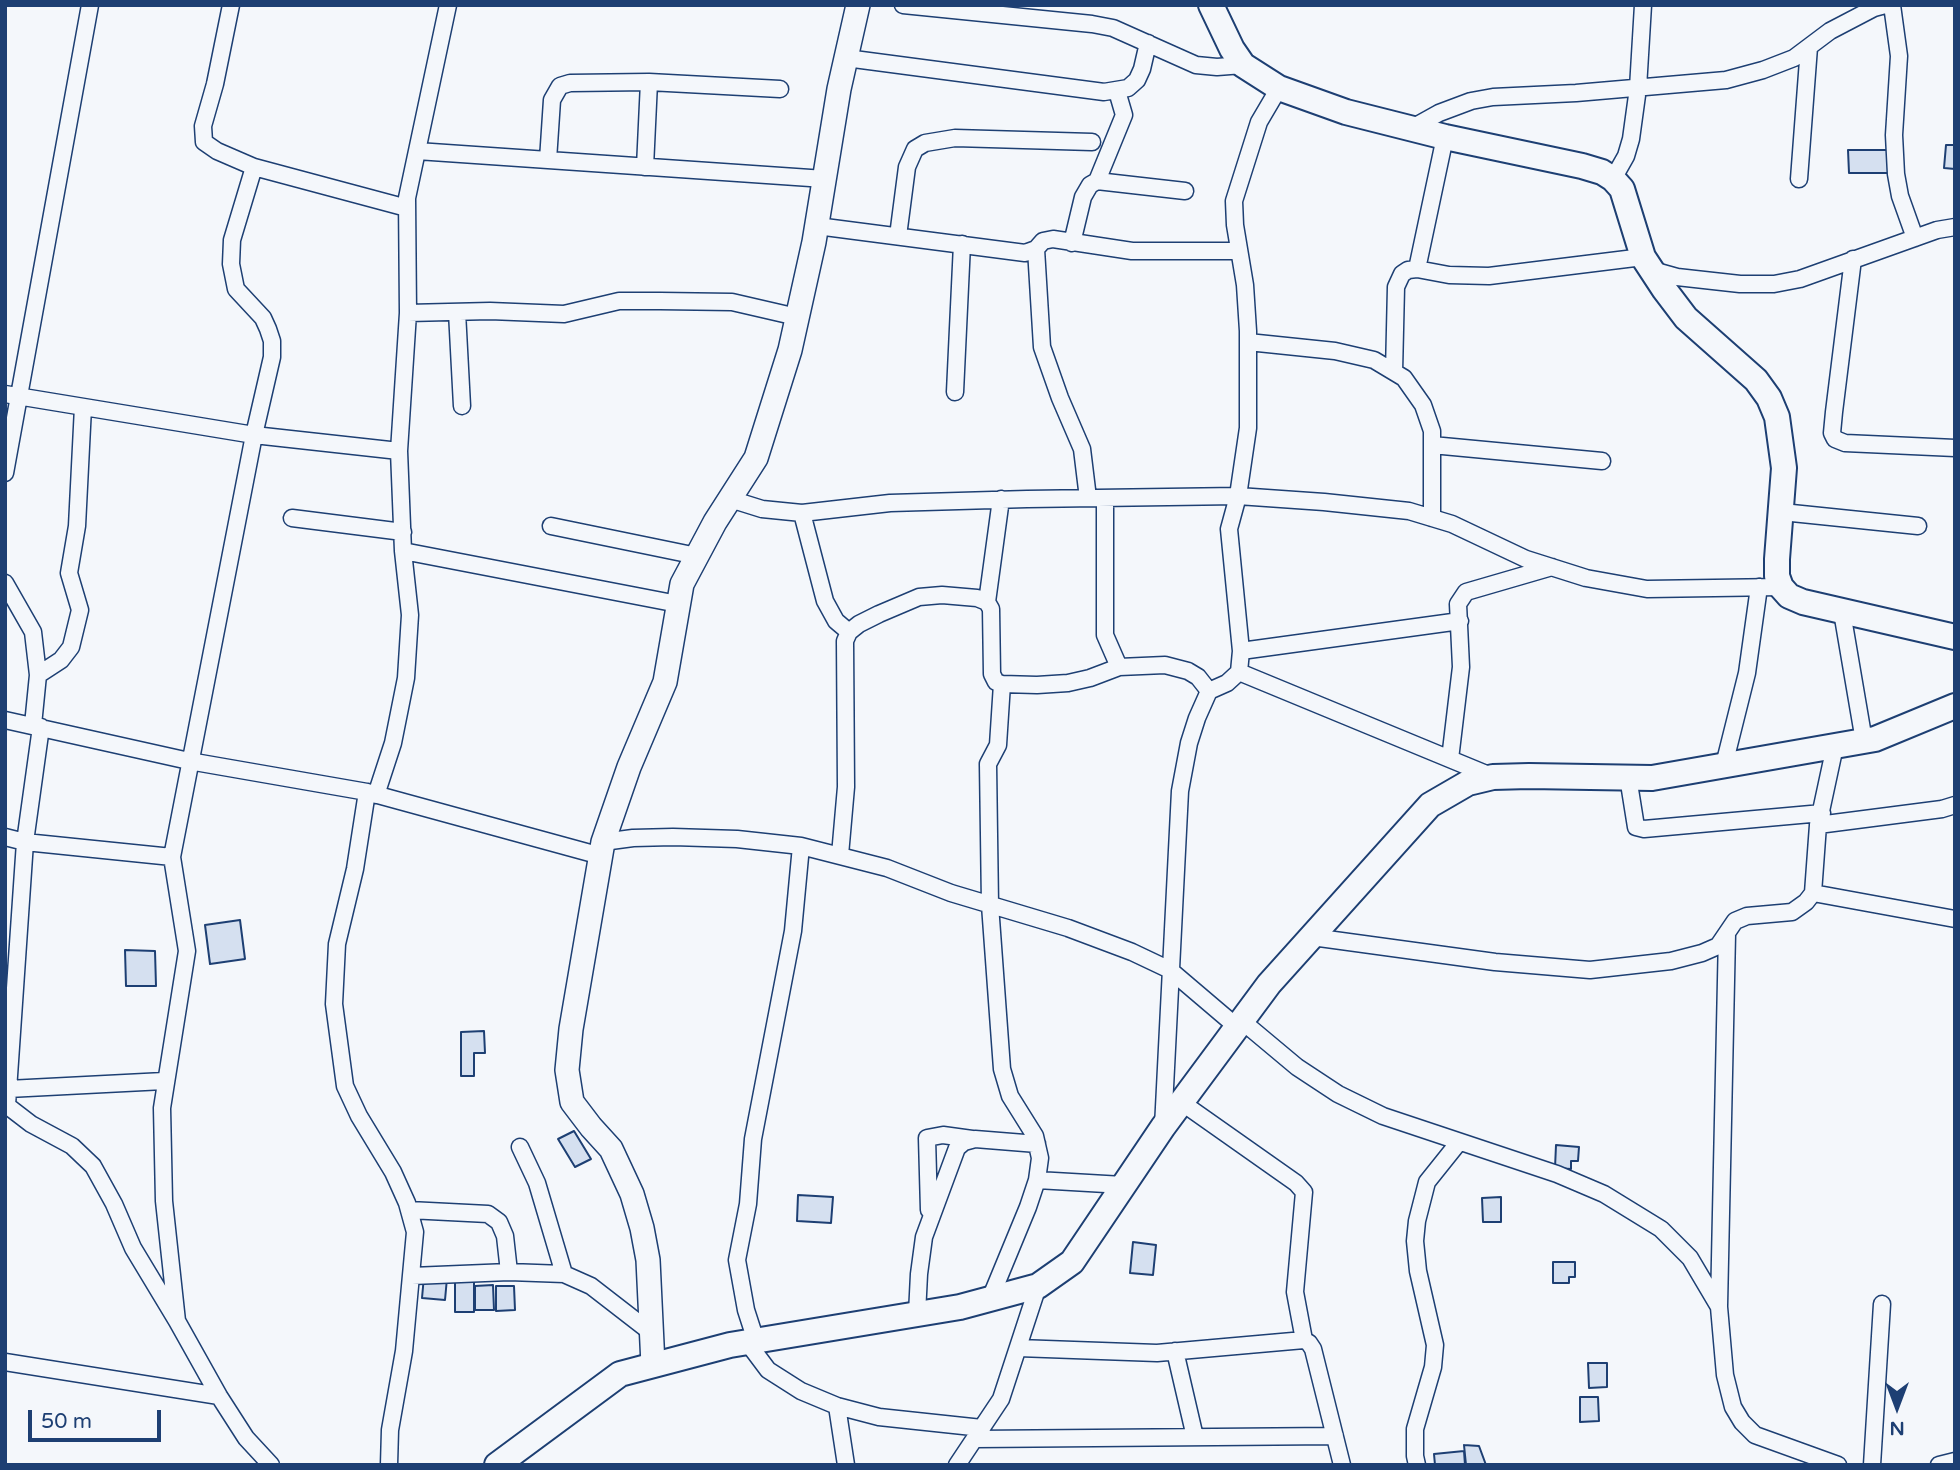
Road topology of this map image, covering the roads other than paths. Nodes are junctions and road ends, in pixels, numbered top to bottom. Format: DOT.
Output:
graph roads {
  1 [pos="90,5"];
  2 [pos="231,5"];
  3 [pos="448,5"];
  4 [pos="858,5"];
  5 [pos="903,5"];
  6 [pos="1211,5"];
  7 [pos="1643,5"];
  8 [pos="1884,5"];
  9 [pos="1892,5"];
  10 [pos="1148,43"];
  11 [pos="1809,47"];
  12 [pos="846,58"];
  13 [pos="1243,65"];
  14 [pos="649,82"];
  15 [pos="1279,88"];
  16 [pos="1637,88"];
  17 [pos="780,89"];
  18 [pos="1117,91"];
  19 [pos="1412,128"];
  20 [pos="1445,137"];
  21 [pos="1092,142"];
  22 [pos="417,151"];
  23 [pos="548,160"];
  24 [pos="254,167"];
  25 [pos="645,167"];
  26 [pos="1613,178"];
  27 [pos="825,179"];
  28 [pos="1799,179"];
  29 [pos="1097,181"];
  30 [pos="1185,191"];
  31 [pos="407,208"];
  32 [pos="817,226"];
  33 [pos="1955,227"];
  34 [pos="898,236"];
  35 [pos="1915,238"];
  36 [pos="1072,243"];
  37 [pos="962,244"];
  38 [pos="1036,248"];
  39 [pos="1238,251"];
  40 [pos="1853,259"];
  41 [pos="1647,264"];
  42 [pos="1417,269"];
  43 [pos="457,312"];
  44 [pos="408,313"];
  45 [pos="797,317"];
  46 [pos="1248,342"];
  47 [pos="1394,372"];
  48 [pos="955,392"];
  49 [pos="12,395"];
  50 [pos="463,406"];
  51 [pos="83,407"];
  52 [pos="254,435"];
  53 [pos="1433,445"];
  54 [pos="1955,448"];
  55 [pos="399,451"];
  56 [pos="1602,461"];
  57 [pos="5,472"];
  58 [pos="1238,496"];
  59 [pos="1088,498"];
  60 [pos="1105,498"];
  61 [pos="730,499"];
  62 [pos="1001,499"];
  63 [pos="1782,512"];
  64 [pos="802,513"];
  65 [pos="292,518"];
  66 [pos="1432,518"];
  67 [pos="551,526"];
  68 [pos="1918,526"];
  69 [pos="403,532"];
  70 [pos="403,551"];
  71 [pos="697,556"];
  72 [pos="1552,567"];
  73 [pos="5,583"];
  74 [pos="1770,587"];
  75 [pos="987,601"];
  76 [pos="678,604"];
  77 [pos="1842,612"];
  78 [pos="1460,621"];
  79 [pos="849,632"];
  80 [pos="1955,636"];
  81 [pos="1241,651"];
  82 [pos="1119,667"];
  83 [pos="1240,672"];
  84 [pos="38,675"];
  85 [pos="1002,684"];
  86 [pos="1209,691"];
  87 [pos="1955,706"];
  88 [pos="5,720"];
  89 [pos="37,726"];
  90 [pos="1864,741"];
  91 [pos="1836,746"];
  92 [pos="1450,759"];
  93 [pos="189,761"];
  94 [pos="1724,765"];
  95 [pos="1493,777"];
  96 [pos="1629,777"];
  97 [pos="371,793"];
  98 [pos="1955,805"];
  99 [pos="1820,819"];
  100 [pos="5,837"];
  101 [pos="25,842"];
  102 [pos="801,846"];
  103 [pos="602,849"];
  104 [pos="840,855"];
  105 [pos="172,857"];
  106 [pos="1813,893"];
  107 [pos="990,905"];
  108 [pos="1955,919"];
  109 [pos="1727,934"];
  110 [pos="1312,937"];
  111 [pos="1170,970"];
  112 [pos="1239,1024"];
  113 [pos="164,1081"];
  114 [pos="6,1099"];
  115 [pos="1181,1102"];
  116 [pos="1163,1127"];
  117 [pos="975,1139"];
  118 [pos="1458,1142"];
  119 [pos="1037,1144"];
  120 [pos="520,1147"];
  121 [pos="1037,1180"];
  122 [pos="1124,1185"];
  123 [pos="409,1210"];
  124 [pos="930,1220"];
  125 [pos="509,1272"];
  126 [pos="564,1274"];
  127 [pos="412,1276"];
  128 [pos="1038,1286"];
  129 [pos="990,1299"];
  130 [pos="1882,1304"];
  131 [pos="1719,1307"];
  132 [pos="917,1314"];
  133 [pos="177,1321"];
  134 [pos="653,1334"];
  135 [pos="1304,1340"];
  136 [pos="751,1341"];
  137 [pos="1018,1348"];
  138 [pos="1175,1351"];
  139 [pos="5,1362"];
  140 [pos="653,1365"];
  141 [pos="219,1396"];
  142 [pos="837,1406"];
  143 [pos="979,1433"];
  144 [pos="1335,1436"];
  145 [pos="1195,1437"];
  146 [pos="1955,1461"];
  147 [pos="271,1465"];
  148 [pos="389,1465"];
  149 [pos="497,1465"];
  150 [pos="846,1465"];
  151 [pos="957,1465"];
  152 [pos="1342,1465"];
  153 [pos="1417,1465"];
  154 [pos="1838,1465"];
  155 [pos="1872,1465"];
  156 [pos="1939,1465"];
  1 -- 49 [label="street"];
  2 -- 24 [label="street"];
  3 -- 22 [label="street"];
  4 -- 12 [label="street"];
  5 -- 10 [label="street"];
  6 -- 13 [label="main road"];
  7 -- 16 [label="street"];
  8 -- 11 [label="street"];
  9 -- 35 [label="street"];
  10 -- 13 [label="street"];
  10 -- 18 [label="street"];
  11 -- 16 [label="street"];
  11 -- 28 [label="street"];
  12 -- 18 [label="street"];
  12 -- 27 [label="street"];
  13 -- 15 [label="main road"];
  14 -- 17 [label="street"];
  14 -- 23 [label="street"];
  14 -- 25 [label="street"];
  15 -- 19 [label="main road"];
  15 -- 39 [label="street"];
  16 -- 19 [label="street"];
  16 -- 26 [label="street"];
  18 -- 29 [label="street"];
  19 -- 20 [label="main road"];
  20 -- 26 [label="main road"];
  20 -- 42 [label="street"];
  21 -- 34 [label="street"];
  22 -- 23 [label="street"];
  22 -- 31 [label="street"];
  23 -- 25 [label="street"];
  24 -- 31 [label="street"];
  24 -- 52 [label="street"];
  25 -- 27 [label="street"];
  26 -- 41 [label="main road"];
  27 -- 32 [label="street"];
  29 -- 30 [label="street"];
  29 -- 36 [label="street"];
  31 -- 44 [label="street"];
  32 -- 34 [label="street"];
  32 -- 45 [label="street"];
  33 -- 35 [label="street"];
  34 -- 37 [label="street"];
  35 -- 40 [label="street"];
  36 -- 38 [label="street"];
  36 -- 39 [label="street"];
  37 -- 38 [label="street"];
  37 -- 48 [label="street"];
  38 -- 59 [label="street"];
  39 -- 46 [label="street"];
  40 -- 41 [label="street"];
  40 -- 54 [label="street"];
  41 -- 42 [label="street"];
  41 -- 63 [label="main road"];
  42 -- 47 [label="street"];
  43 -- 44 [label="street"];
  43 -- 45 [label="street"];
  43 -- 50 [label="street"];
  44 -- 55 [label="street"];
  45 -- 61 [label="street"];
  46 -- 47 [label="street"];
  46 -- 58 [label="street"];
  47 -- 53 [label="street"];
  49 -- 51 [label="street"];
  49 -- 57 [label="street"];
  51 -- 52 [label="street"];
  51 -- 84 [label="street"];
  52 -- 55 [label="street"];
  52 -- 93 [label="street"];
  53 -- 56 [label="street"];
  53 -- 66 [label="street"];
  55 -- 69 [label="street"];
  58 -- 60 [label="street"];
  58 -- 66 [label="street"];
  58 -- 81 [label="street"];
  59 -- 60 [label="street"];
  59 -- 62 [label="street"];
  60 -- 82 [label="street"];
  61 -- 64 [label="street"];
  61 -- 71 [label="street"];
  62 -- 64 [label="street"];
  62 -- 75 [label="street"];
  63 -- 68 [label="street"];
  63 -- 74 [label="main road"];
  64 -- 79 [label="street"];
  65 -- 69 [label="street"];
  66 -- 72 [label="street"];
  67 -- 71 [label="street"];
  69 -- 70 [label="street"];
  70 -- 76 [label="street"];
  70 -- 97 [label="street"];
  71 -- 76 [label="street"];
  72 -- 74 [label="street"];
  72 -- 78 [label="street"];
  73 -- 84 [label="street"];
  74 -- 77 [label="main road"];
  74 -- 94 [label="street"];
  75 -- 79 [label="street"];
  75 -- 85 [label="street"];
  76 -- 103 [label="street"];
  77 -- 80 [label="main road"];
  77 -- 90 [label="street"];
  78 -- 81 [label="street"];
  78 -- 92 [label="street"];
  79 -- 104 [label="street"];
  81 -- 83 [label="street"];
  82 -- 85 [label="street"];
  82 -- 86 [label="street"];
  83 -- 86 [label="street"];
  83 -- 92 [label="street"];
  84 -- 89 [label="street"];
  85 -- 107 [label="street"];
  86 -- 111 [label="street"];
  87 -- 90 [label="main road"];
  88 -- 89 [label="street"];
  89 -- 93 [label="street"];
  89 -- 101 [label="street"];
  90 -- 91 [label="main road"];
  91 -- 94 [label="main road"];
  91 -- 99 [label="street"];
  92 -- 95 [label="street"];
  93 -- 97 [label="street"];
  93 -- 105 [label="street"];
  94 -- 96 [label="main road"];
  95 -- 96 [label="main road"];
  95 -- 110 [label="main road"];
  96 -- 99 [label="street"];
  97 -- 103 [label="street"];
  97 -- 123 [label="street"];
  98 -- 99 [label="street"];
  99 -- 106 [label="street"];
  100 -- 101 [label="street"];
  101 -- 105 [label="street"];
  101 -- 114 [label="street"];
  102 -- 103 [label="street"];
  102 -- 104 [label="street"];
  102 -- 136 [label="street"];
  103 -- 134 [label="street"];
  104 -- 107 [label="street"];
  105 -- 113 [label="street"];
  106 -- 108 [label="street"];
  106 -- 109 [label="street"];
  107 -- 111 [label="street"];
  107 -- 119 [label="street"];
  109 -- 110 [label="street"];
  109 -- 131 [label="street"];
  110 -- 112 [label="main road"];
  111 -- 112 [label="street"];
  111 -- 116 [label="street"];
  112 -- 115 [label="main road"];
  112 -- 118 [label="street"];
  113 -- 114 [label="street"];
  113 -- 133 [label="street"];
  114 -- 133 [label="street"];
  115 -- 116 [label="main road"];
  115 -- 135 [label="street"];
  116 -- 122 [label="main road"];
  117 -- 119 [label="street"];
  117 -- 124 [label="street"];
  117 -- 124 [label="street"];
  118 -- 131 [label="street"];
  118 -- 153 [label="street"];
  119 -- 121 [label="street"];
  120 -- 126 [label="street"];
  121 -- 122 [label="street"];
  121 -- 129 [label="street"];
  122 -- 128 [label="main road"];
  123 -- 125 [label="street"];
  123 -- 127 [label="street"];
  124 -- 132 [label="street"];
  125 -- 126 [label="street"];
  125 -- 127 [label="street"];
  126 -- 134 [label="street"];
  127 -- 148 [label="street"];
  128 -- 129 [label="main road"];
  128 -- 137 [label="street"];
  129 -- 132 [label="main road"];
  130 -- 155 [label="street"];
  131 -- 154 [label="street"];
  132 -- 136 [label="main road"];
  133 -- 141 [label="street"];
  134 -- 140 [label="street"];
  135 -- 138 [label="street"];
  135 -- 144 [label="street"];
  136 -- 140 [label="main road"];
  136 -- 142 [label="street"];
  137 -- 138 [label="street"];
  137 -- 143 [label="street"];
  138 -- 145 [label="street"];
  139 -- 141 [label="street"];
  140 -- 149 [label="main road"];
  141 -- 147 [label="street"];
  142 -- 143 [label="street"];
  142 -- 150 [label="street"];
  143 -- 145 [label="street"];
  143 -- 151 [label="street"];
  144 -- 145 [label="street"];
  144 -- 152 [label="street"];
  146 -- 156 [label="street"];
}
